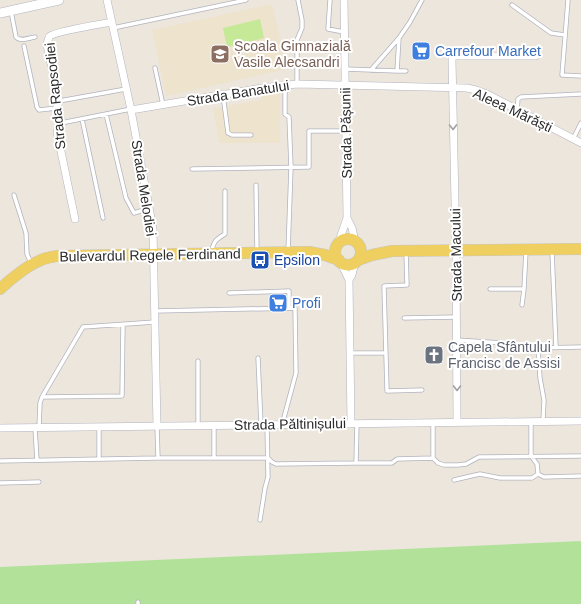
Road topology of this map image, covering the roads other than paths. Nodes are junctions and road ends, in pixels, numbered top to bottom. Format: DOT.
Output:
graph roads {
  1 [pos="60,0"];
  2 [pos="107,0"];
  3 [pos="246,0"];
  4 [pos="298,0"];
  5 [pos="330,0"];
  6 [pos="344,0"];
  7 [pos="422,0"];
  8 [pos="568,0"];
  9 [pos="512,5"];
  10 [pos="11,10"];
  11 [pos="0,13"];
  12 [pos="112,25"];
  13 [pos="345,32"];
  14 [pos="565,35"];
  15 [pos="35,37"];
  16 [pos="399,38"];
  17 [pos="24,46"];
  18 [pos="535,56"];
  19 [pos="155,68"];
  20 [pos="345,69"];
  21 [pos="371,70"];
  22 [pos="398,71"];
  23 [pos="406,71"];
  24 [pos="581,76"];
  25 [pos="297,84"];
  26 [pos="285,85"];
  27 [pos="346,85"];
  28 [pos="453,88"];
  29 [pos="126,89"];
  30 [pos="581,94"];
  31 [pos="223,95"];
  32 [pos="58,105"];
  33 [pos="163,105"];
  34 [pos="131,110"];
  35 [pos="517,110"];
  36 [pos="106,114"];
  37 [pos="82,119"];
  38 [pos="61,123"];
  39 [pos="581,123"];
  40 [pos="346,131"];
  41 [pos="251,135"];
  42 [pos="573,139"];
  43 [pos="581,143"];
  44 [pos="291,167"];
  45 [pos="192,169"];
  46 [pos="256,185"];
  47 [pos="226,191"];
  48 [pos="14,195"];
  49 [pos="150,208"];
  50 [pos="103,218"];
  51 [pos="347,218"];
  52 [pos="75,219"];
  53 [pos="356,242"];
  54 [pos="338,245"];
  55 [pos="552,249"];
  56 [pos="581,249"];
  57 [pos="456,250"];
  58 [pos="526,250"];
  59 [pos="392,251"];
  60 [pos="406,251"];
  61 [pos="309,252"];
  62 [pos="258,253"];
  63 [pos="288,253"];
  64 [pos="154,254"];
  65 [pos="211,254"];
  66 [pos="356,261"];
  67 [pos="340,262"];
  68 [pos="32,264"];
  69 [pos="349,280"];
  70 [pos="0,289"];
  71 [pos="490,289"];
  72 [pos="524,289"];
  73 [pos="229,293"];
  74 [pos="522,306"];
  75 [pos="289,308"];
  76 [pos="155,311"];
  77 [pos="456,317"];
  78 [pos="404,318"];
  79 [pos="155,322"];
  80 [pos="123,325"];
  81 [pos="457,340"];
  82 [pos="556,347"];
  83 [pos="581,347"];
  84 [pos="538,348"];
  85 [pos="350,353"];
  86 [pos="386,353"];
  87 [pos="258,358"];
  88 [pos="198,361"];
  89 [pos="422,390"];
  90 [pos="42,397"];
  91 [pos="543,421"];
  92 [pos="581,421"];
  93 [pos="457,422"];
  94 [pos="531,422"];
  95 [pos="433,423"];
  96 [pos="282,424"];
  97 [pos="354,424"];
  98 [pos="214,425"];
  99 [pos="264,425"];
  100 [pos="157,426"];
  101 [pos="198,426"];
  102 [pos="99,427"];
  103 [pos="0,428"];
  104 [pos="37,428"];
  105 [pos="531,456"];
  106 [pos="581,456"];
  107 [pos="158,458"];
  108 [pos="214,458"];
  109 [pos="268,458"];
  110 [pos="433,458"];
  111 [pos="99,459"];
  112 [pos="37,460"];
  113 [pos="0,461"];
  114 [pos="356,463"];
  115 [pos="538,474"];
  116 [pos="581,476"];
  117 [pos="454,480"];
  118 [pos="39,482"];
  119 [pos="0,483"];
  120 [pos="260,520"];
  1 -- 10 [label="street"];
  2 -- 12 [label="street, Strada Melodiei"];
  3 -- 12 [label="lane"];
  4 -- 25 [label="lane"];
  5 -- 13 [label="lane"];
  6 -- 13 [label="street, Strada Pășunii"];
  7 -- 16 [label="lane"];
  8 -- 14 [label="lane"];
  9 -- 14 [label="lane"];
  10 -- 11 [label="street"];
  10 -- 15 [label="lane"];
  12 -- 29 [label="street, Strada Melodiei"];
  12 -- 32 [label="street, Strada Rapsodiei"];
  13 -- 20 [label="street, Strada Pășunii"];
  14 -- 24 [label="lane"];
  16 -- 21 [label="lane"];
  16 -- 22 [label="lane"];
  17 -- 32 [label="lane"];
  18 -- 28 [label="street, Strada Macului"];
  19 -- 33 [label="lane"];
  20 -- 21 [label="lane"];
  20 -- 27 [label="street, Strada Pășunii"];
  21 -- 22 [label="lane"];
  22 -- 23 [label="lane"];
  25 -- 26 [label="street, Strada Banatului"];
  25 -- 27 [label="street, Strada Banatului"];
  26 -- 31 [label="street, Strada Banatului"];
  26 -- 44 [label="lane"];
  27 -- 28 [label="street, Aleea Mărăști"];
  27 -- 40 [label="street, Strada Pășunii"];
  28 -- 35 [label="street, Aleea Mărăști"];
  28 -- 57 [label="street, Strada Macului, one-way"];
  29 -- 32 [label="lane"];
  29 -- 34 [label="street, Strada Melodiei"];
  30 -- 35 [label="lane"];
  31 -- 33 [label="street, Strada Banatului"];
  31 -- 41 [label="lane"];
  32 -- 38 [label="street, Strada Rapsodiei"];
  33 -- 34 [label="street, Strada Banatului"];
  34 -- 36 [label="lane"];
  34 -- 49 [label="street, Strada Melodiei"];
  35 -- 42 [label="street, Aleea Mărăști"];
  36 -- 37 [label="lane"];
  36 -- 49 [label="lane"];
  37 -- 38 [label="lane"];
  37 -- 50 [label="lane"];
  38 -- 52 [label="street, Strada Rapsodiei"];
  39 -- 42 [label="lane"];
  40 -- 44 [label="lane"];
  40 -- 51 [label="street, Strada Pășunii"];
  42 -- 43 [label="street, Aleea Mărăști"];
  44 -- 45 [label="lane"];
  44 -- 63 [label="lane"];
  46 -- 62 [label="lane"];
  47 -- 65 [label="lane"];
  48 -- 68 [label="lane"];
  49 -- 64 [label="street, Strada Melodiei"];
  51 -- 53 [label="street, Strada Pășunii"];
  51 -- 54 [label="street, Strada Pășunii"];
  53 -- 54 [label="main road"];
  53 -- 59 [label="main road"];
  53 -- 66 [label="main road"];
  54 -- 61 [label="main road, Bulevardul Regele Ferdinand"];
  54 -- 67 [label="main road"];
  55 -- 56 [label="main road"];
  55 -- 58 [label="main road"];
  55 -- 82 [label="lane"];
  57 -- 58 [label="main road"];
  57 -- 60 [label="main road"];
  57 -- 77 [label="street, Strada Macului"];
  58 -- 72 [label="lane"];
  59 -- 60 [label="main road"];
  59 -- 66 [label="main road"];
  60 -- 86 [label="lane"];
  61 -- 63 [label="main road, Bulevardul Regele Ferdinand"];
  61 -- 67 [label="main road, Bulevardul Regele Ferdinand"];
  62 -- 63 [label="main road, Bulevardul Regele Ferdinand"];
  62 -- 65 [label="main road, Bulevardul Regele Ferdinand"];
  64 -- 65 [label="main road, Bulevardul Regele Ferdinand"];
  64 -- 68 [label="main road, Bulevardul Regele Ferdinand"];
  64 -- 76 [label="street, Strada Melodiei"];
  66 -- 67 [label="main road"];
  66 -- 69 [label="street"];
  67 -- 69 [label="street"];
  68 -- 70 [label="main road, Bulevardul Regele Ferdinand"];
  69 -- 85 [label="street"];
  71 -- 72 [label="lane"];
  72 -- 74 [label="lane"];
  73 -- 75 [label="lane"];
  75 -- 76 [label="lane"];
  75 -- 96 [label="lane"];
  76 -- 79 [label="street, Strada Melodiei"];
  77 -- 78 [label="lane"];
  77 -- 81 [label="street, Strada Macului"];
  79 -- 80 [label="lane"];
  79 -- 100 [label="street, Strada Melodiei"];
  80 -- 90 [label="lane"];
  80 -- 90 [label="lane"];
  81 -- 84 [label="lane"];
  81 -- 93 [label="street, Strada Macului, one-way"];
  82 -- 83 [label="lane"];
  82 -- 84 [label="lane"];
  84 -- 91 [label="lane"];
  85 -- 86 [label="lane"];
  85 -- 97 [label="street"];
  86 -- 89 [label="lane"];
  87 -- 99 [label="lane"];
  88 -- 101 [label="lane"];
  90 -- 104 [label="lane"];
  91 -- 92 [label="street, Strada Păltinișului"];
  91 -- 94 [label="street, Strada Păltinișului"];
  93 -- 94 [label="street, Strada Păltinișului"];
  93 -- 95 [label="street, Strada Păltinișului"];
  94 -- 105 [label="lane"];
  95 -- 97 [label="street, Strada Păltinișului"];
  95 -- 110 [label="lane"];
  96 -- 97 [label="street, Strada Păltinișului"];
  96 -- 99 [label="street, Strada Păltinișului"];
  97 -- 114 [label="lane"];
  98 -- 99 [label="street, Strada Păltinișului"];
  98 -- 101 [label="street, Strada Păltinișului"];
  98 -- 108 [label="lane"];
  99 -- 109 [label="lane"];
  100 -- 101 [label="street, Strada Păltinișului"];
  100 -- 102 [label="street, Strada Păltinișului"];
  100 -- 107 [label="lane"];
  102 -- 104 [label="street, Strada Păltinișului"];
  102 -- 111 [label="lane"];
  103 -- 104 [label="street, Strada Păltinișului"];
  104 -- 112 [label="lane"];
  105 -- 106 [label="lane"];
  105 -- 110 [label="lane"];
  105 -- 115 [label="lane"];
  107 -- 108 [label="lane"];
  107 -- 111 [label="lane"];
  108 -- 109 [label="lane"];
  109 -- 114 [label="lane"];
  109 -- 120 [label="lane"];
  110 -- 114 [label="lane"];
  111 -- 112 [label="lane"];
  112 -- 113 [label="lane"];
  115 -- 116 [label="lane"];
  115 -- 117 [label="lane"];
  118 -- 119 [label="lane"];
}
